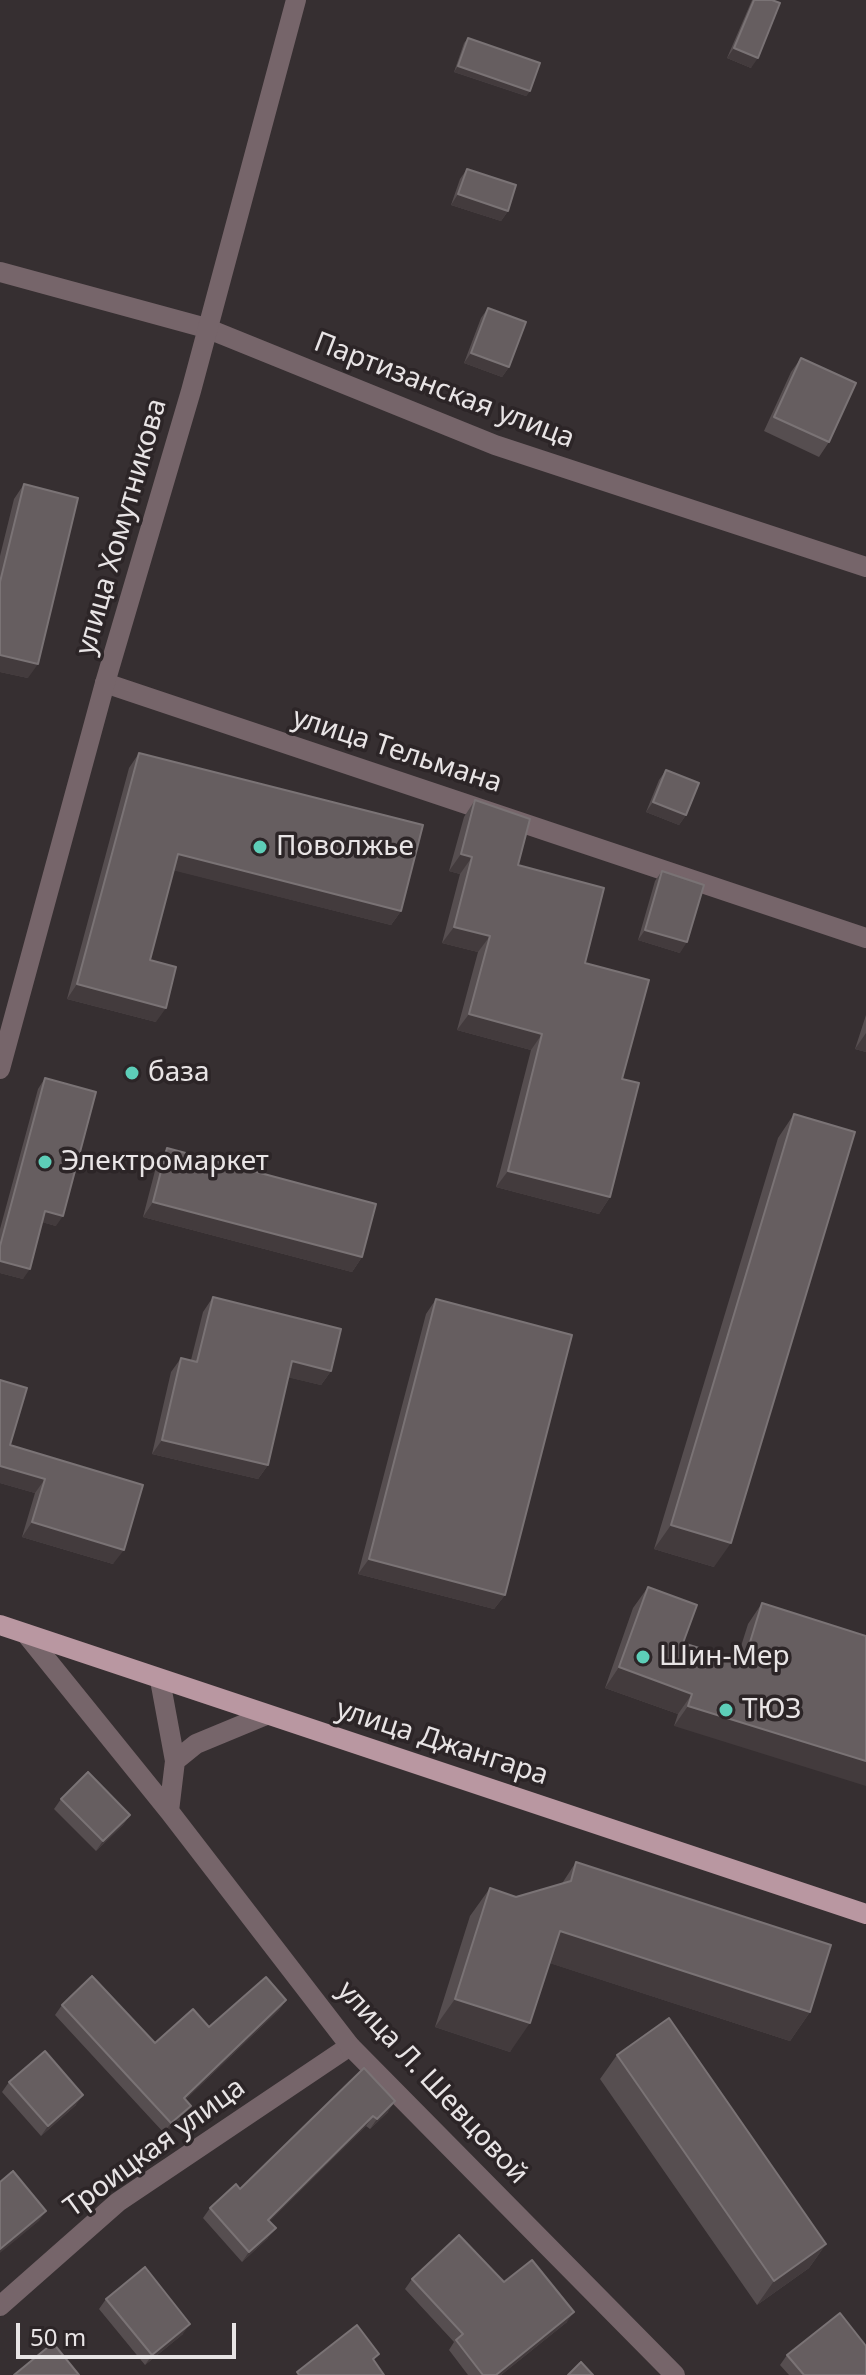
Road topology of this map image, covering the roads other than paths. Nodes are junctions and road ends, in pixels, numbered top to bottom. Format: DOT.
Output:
graph roads {
  1 [pos="296,0"];
  2 [pos="0,272"];
  3 [pos="206,328"];
  4 [pos="866,567"];
  5 [pos="105,683"];
  6 [pos="866,938"];
  7 [pos="0,1069"];
  8 [pos="0,1625"];
  9 [pos="26,1634"];
  10 [pos="160,1680"];
  11 [pos="266,1715"];
  12 [pos="175,1761"];
  13 [pos="169,1811"];
  14 [pos="866,1914"];
  15 [pos="350,2046"];
  16 [pos="0,2306"];
  17 [pos="675,2375"];
  1 -- 3 [label="street, улица Хомутникова"];
  2 -- 3 [label="street, Партизанская улица"];
  3 -- 4 [label="street, Партизанская улица"];
  3 -- 5 [label="street, улица Хомутникова"];
  5 -- 6 [label="street, улица Тельмана"];
  5 -- 7 [label="street, улица Хомутникова"];
  8 -- 9 [label="main road, улица Джангара"];
  9 -- 10 [label="main road, улица Джангара"];
  9 -- 13 [label="street, улица Л. Шевцовой"];
  10 -- 11 [label="main road, улица Джангара"];
  10 -- 12 [label="street"];
  11 -- 12 [label="street"];
  11 -- 14 [label="main road, улица Джангара"];
  12 -- 13 [label="street"];
  13 -- 15 [label="street, улица Л. Шевцовой"];
  15 -- 16 [label="street, Троицкая улица"];
  15 -- 17 [label="street, улица Л. Шевцовой"];
}
